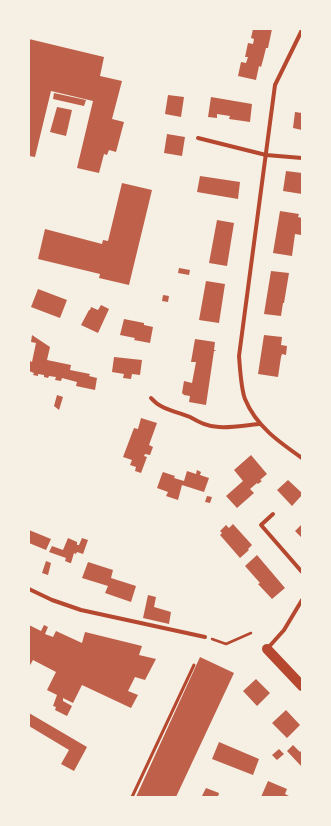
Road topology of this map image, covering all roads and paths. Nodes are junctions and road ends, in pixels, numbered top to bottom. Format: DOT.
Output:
graph roads {
  1 [pos="302,30"];
  2 [pos="198,138"];
  3 [pos="266,155"];
  4 [pos="302,158"];
  5 [pos="152,398"];
  6 [pos="259,424"];
  7 [pos="302,458"];
  8 [pos="273,514"];
  9 [pos="302,572"];
  10 [pos="29,589"];
  11 [pos="302,600"];
  12 [pos="251,633"];
  13 [pos="205,637"];
  14 [pos="267,649"];
  15 [pos="194,665"];
  16 [pos="302,686"];
  17 [pos="132,797"];
  1 -- 3 [label="street"];
  2 -- 3 [label="street"];
  3 -- 4 [label="street"];
  3 -- 6 [label="street"];
  5 -- 6 [label="street"];
  6 -- 7 [label="street"];
  8 -- 9 [label="street"];
  10 -- 13 [label="street"];
  11 -- 14 [label="street"];
  12 -- 13 [label="path"];
  14 -- 16 [label="main road"];
  15 -- 17 [label="lane"];
}
